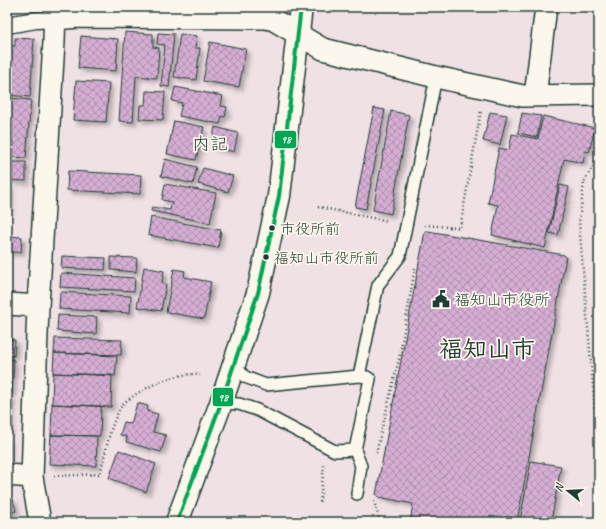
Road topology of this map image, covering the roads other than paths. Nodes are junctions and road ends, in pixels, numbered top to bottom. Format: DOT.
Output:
graph roads {
  1 [pos="301,7"];
  2 [pos="546,7"];
  3 [pos="55,13"];
  4 [pos="7,25"];
  5 [pos="298,34"];
  6 [pos="436,77"];
  7 [pos="599,95"];
  8 [pos="535,96"];
  9 [pos="7,304"];
  10 [pos="38,306"];
  11 [pos="234,365"];
  12 [pos="359,376"];
  13 [pos="221,403"];
  14 [pos="355,450"];
  15 [pos="7,475"];
  16 [pos="32,477"];
  17 [pos="357,494"];
  18 [pos="40,522"];
  19 [pos="177,522"];
  1 -- 5 [label="main road"];
  2 -- 8 [label="street"];
  3 -- 4 [label="street"];
  3 -- 5 [label="street"];
  3 -- 10 [label="street"];
  5 -- 6 [label="street"];
  5 -- 11 [label="main road"];
  6 -- 8 [label="street"];
  6 -- 12 [label="lane"];
  7 -- 8 [label="street"];
  9 -- 10 [label="street"];
  10 -- 16 [label="street"];
  11 -- 12 [label="lane"];
  11 -- 13 [label="main road"];
  12 -- 14 [label="lane"];
  13 -- 14 [label="lane"];
  13 -- 19 [label="main road"];
  14 -- 17 [label="lane"];
  15 -- 16 [label="street"];
  16 -- 18 [label="street"];
}
